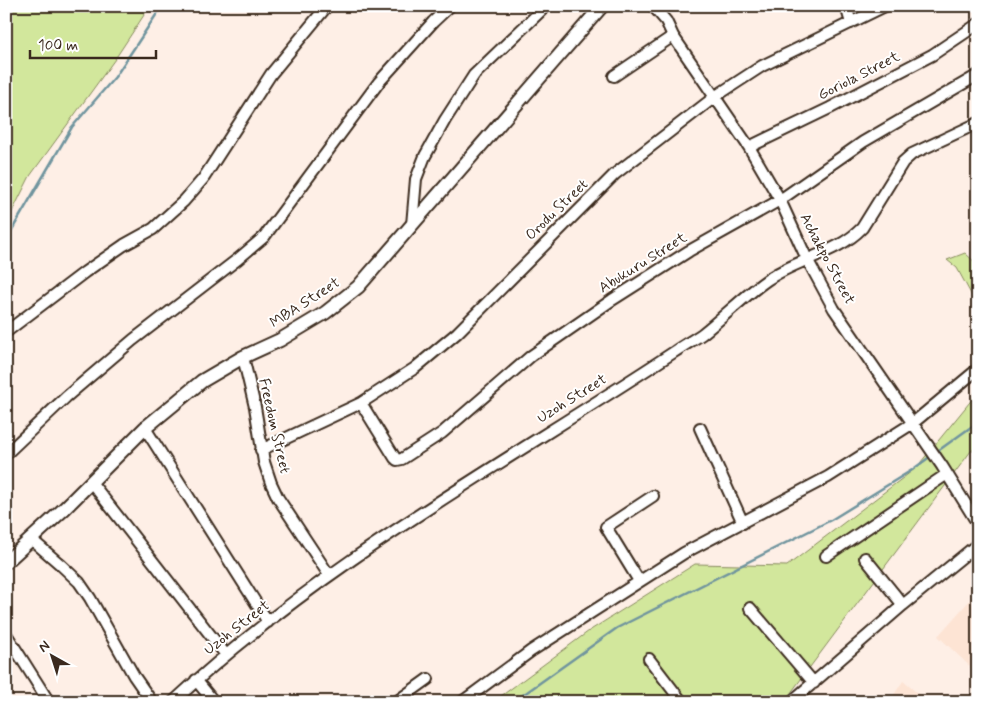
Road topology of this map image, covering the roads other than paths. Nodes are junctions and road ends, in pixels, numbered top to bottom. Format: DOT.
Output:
graph roads {
  1 [pos="327,6"];
  2 [pos="450,6"];
  3 [pos="546,6"];
  4 [pos="602,6"];
  5 [pos="653,6"];
  6 [pos="846,6"];
  7 [pos="885,6"];
  8 [pos="851,23"];
  9 [pos="978,24"];
  10 [pos="674,36"];
  11 [pos="978,75"];
  12 [pos="614,76"];
  13 [pos="716,96"];
  14 [pos="978,123"];
  15 [pos="749,147"];
  16 [pos="780,200"];
  17 [pos="412,225"];
  18 [pos="807,259"];
  19 [pos="6,332"];
  20 [pos="243,357"];
  21 [pos="978,369"];
  22 [pos="361,403"];
  23 [pos="915,427"];
  24 [pos="145,428"];
  25 [pos="700,428"];
  26 [pos="261,450"];
  27 [pos="6,454"];
  28 [pos="944,470"];
  29 [pos="91,482"];
  30 [pos="653,496"];
  31 [pos="743,523"];
  32 [pos="978,524"];
  33 [pos="31,539"];
  34 [pos="978,544"];
  35 [pos="826,556"];
  36 [pos="865,558"];
  37 [pos="6,562"];
  38 [pos="329,575"];
  39 [pos="639,581"];
  40 [pos="903,605"];
  41 [pos="750,608"];
  42 [pos="268,622"];
  43 [pos="6,634"];
  44 [pos="226,655"];
  45 [pos="649,659"];
  46 [pos="428,679"];
  47 [pos="196,680"];
  48 [pos="814,683"];
  49 [pos="49,702"];
  50 [pos="152,702"];
  51 [pos="173,702"];
  52 [pos="214,702"];
  53 [pos="396,702"];
  54 [pos="462,702"];
  55 [pos="682,702"];
  56 [pos="791,702"];
  1 -- 19 [label="street"];
  2 -- 27 [label="street"];
  3 -- 17 [label="street"];
  4 -- 17 [label="street, MBA Street"];
  5 -- 10 [label="street, Achakpo Street"];
  6 -- 8 [label="street"];
  7 -- 8 [label="street, Orodu Street"];
  8 -- 13 [label="street, Orodu Street"];
  9 -- 15 [label="street, Goriola Street"];
  10 -- 12 [label="street"];
  10 -- 13 [label="street, Achakpo Street"];
  11 -- 16 [label="street, Abukuru Street"];
  13 -- 15 [label="street, Achakpo Street"];
  13 -- 22 [label="street, Orodu Street"];
  14 -- 18 [label="street, Uzoh Street"];
  15 -- 16 [label="street, Achakpo Street"];
  16 -- 18 [label="street, Achakpo Street"];
  16 -- 22 [label="street, Abukuru Street"];
  17 -- 20 [label="street, MBA Street"];
  18 -- 23 [label="street, Achakpo Street"];
  18 -- 38 [label="street, Uzoh Street"];
  20 -- 24 [label="street, MBA Street"];
  20 -- 26 [label="street, Freedom Street"];
  21 -- 23 [label="street"];
  22 -- 26 [label="street, Orodu Street"];
  23 -- 28 [label="street, Achakpo Street"];
  23 -- 31 [label="street"];
  24 -- 29 [label="street, MBA Street"];
  24 -- 42 [label="street"];
  25 -- 31 [label="street"];
  26 -- 38 [label="street, Freedom Street"];
  28 -- 32 [label="street, Achakpo Street"];
  28 -- 35 [label="street"];
  29 -- 33 [label="street, MBA Street"];
  29 -- 44 [label="street"];
  30 -- 39 [label="street"];
  31 -- 39 [label="street"];
  33 -- 37 [label="street, MBA Street"];
  33 -- 50 [label="street"];
  34 -- 40 [label="street"];
  36 -- 40 [label="street"];
  38 -- 42 [label="street, Uzoh Street"];
  39 -- 54 [label="street"];
  40 -- 48 [label="street"];
  41 -- 48 [label="street"];
  42 -- 44 [label="street, Uzoh Street"];
  43 -- 49 [label="street"];
  44 -- 47 [label="street, Uzoh Street"];
  45 -- 55 [label="street"];
  46 -- 53 [label="street"];
  47 -- 51 [label="street, Uzoh Street"];
  47 -- 52 [label="street"];
  48 -- 56 [label="street"];
}
